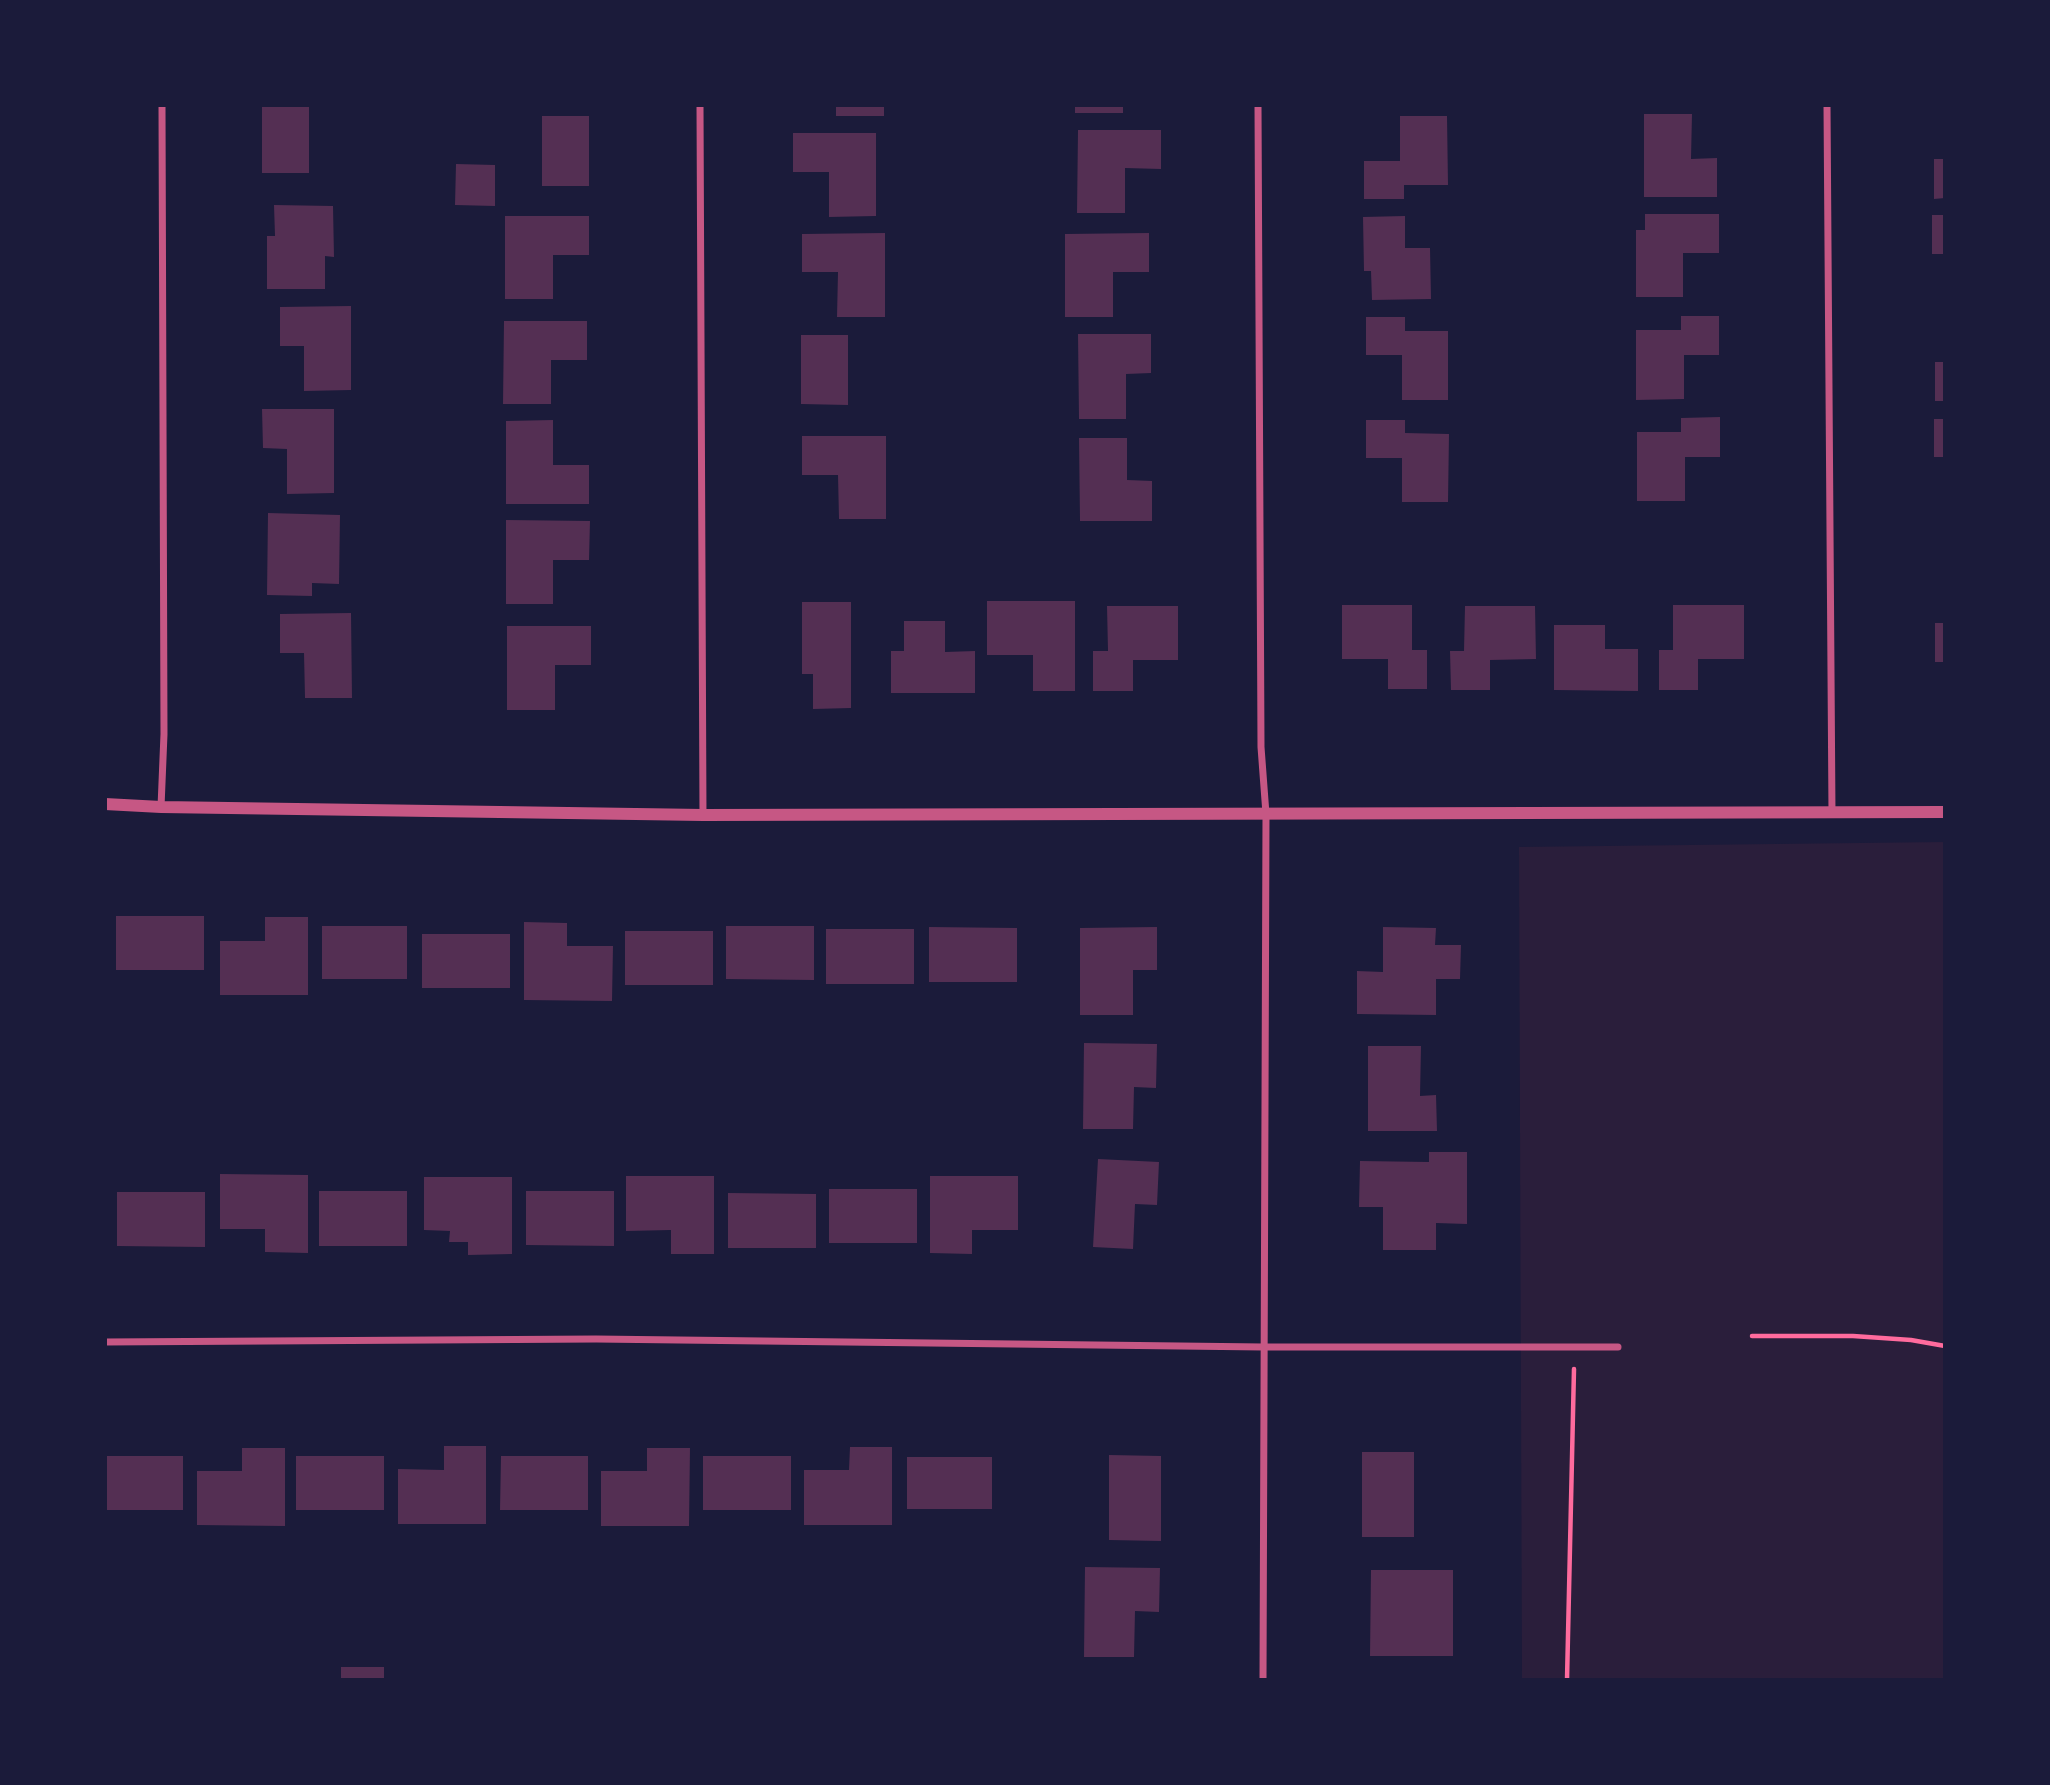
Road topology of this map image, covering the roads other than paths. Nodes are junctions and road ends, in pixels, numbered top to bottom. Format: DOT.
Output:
graph roads {
  1 [pos="162,105"];
  2 [pos="700,105"];
  3 [pos="1258,105"];
  4 [pos="1827,105"];
  5 [pos="105,804"];
  6 [pos="161,807"];
  7 [pos="1945,812"];
  8 [pos="1832,813"];
  9 [pos="1266,814"];
  10 [pos="703,815"];
  11 [pos="105,1342"];
  12 [pos="1263,1347"];
  13 [pos="1618,1347"];
  14 [pos="1263,1680"];
  1 -- 6 [label="street"];
  2 -- 10 [label="street"];
  3 -- 9 [label="street"];
  4 -- 8 [label="street"];
  5 -- 6 [label="street"];
  6 -- 10 [label="street"];
  7 -- 8 [label="street"];
  8 -- 9 [label="street"];
  9 -- 10 [label="street"];
  9 -- 12 [label="street"];
  11 -- 12 [label="street"];
  12 -- 13 [label="street"];
  12 -- 14 [label="street"];
}
